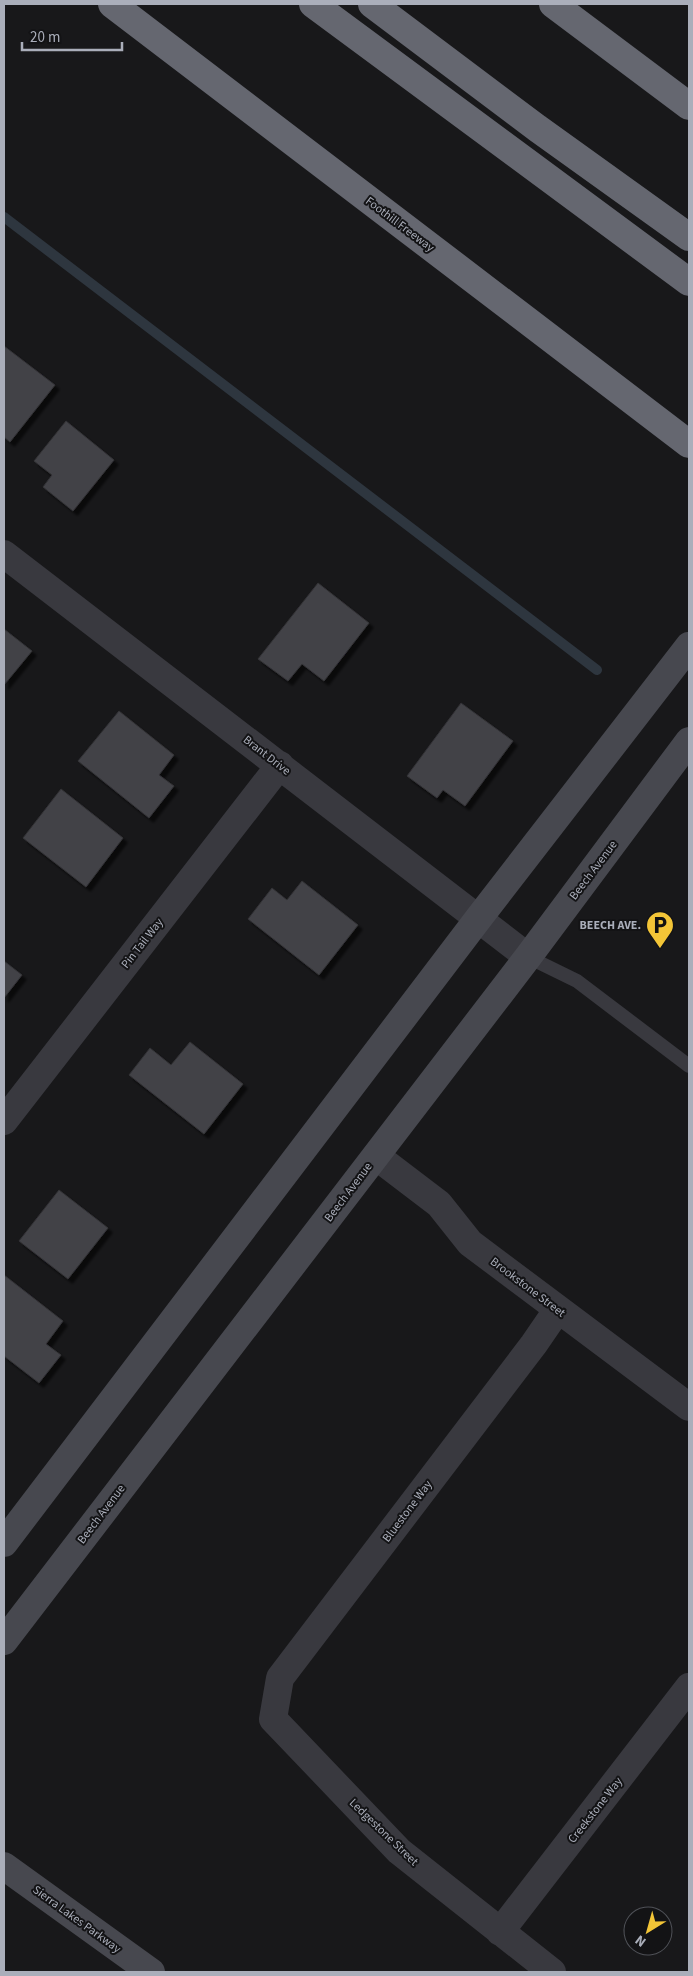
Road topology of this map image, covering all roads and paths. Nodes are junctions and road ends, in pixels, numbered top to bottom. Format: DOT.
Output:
graph roads {
  1 [pos="112,4"];
  2 [pos="313,4"];
  3 [pos="372,4"];
  4 [pos="553,4"];
  5 [pos="689,106"];
  6 [pos="689,237"];
  7 [pos="689,282"];
  8 [pos="682,439"];
  9 [pos="4,554"];
  10 [pos="688,648"];
  11 [pos="689,742"];
  12 [pos="280,765"];
  13 [pos="478,919"];
  14 [pos="528,957"];
  15 [pos="689,1066"];
  16 [pos="4,1121"];
  17 [pos="376,1156"];
  18 [pos="558,1309"];
  19 [pos="689,1407"];
  20 [pos="4,1543"];
  21 [pos="4,1641"];
  22 [pos="689,1687"];
  23 [pos="273,1719"];
  24 [pos="4,1866"];
  25 [pos="500,1932"];
  26 [pos="151,1972"];
  27 [pos="552,1972"];
  1 -- 8 [label="highway, Foothill Freeway"];
  2 -- 7 [label="highway"];
  3 -- 6 [label="highway"];
  4 -- 5 [label="highway"];
  9 -- 12 [label="street, Brant Drive"];
  10 -- 13 [label="main road"];
  11 -- 14 [label="main road, Beech Avenue"];
  12 -- 13 [label="street, Brant Drive"];
  12 -- 16 [label="street, Pin Tail Way"];
  13 -- 14 [label="street, Brant Drive"];
  13 -- 20 [label="main road"];
  14 -- 15 [label="lane"];
  14 -- 17 [label="main road, Beech Avenue"];
  17 -- 18 [label="street, Brookstone Street"];
  17 -- 21 [label="main road, Beech Avenue"];
  18 -- 19 [label="street, Brookstone Street"];
  18 -- 23 [label="street, Bluestone Way"];
  22 -- 25 [label="street, Creekstone Way"];
  23 -- 25 [label="street, Ledgestone Street"];
  24 -- 26 [label="main road, Sierra Lakes Parkway"];
  25 -- 27 [label="street, Ledgestone Street"];
}
